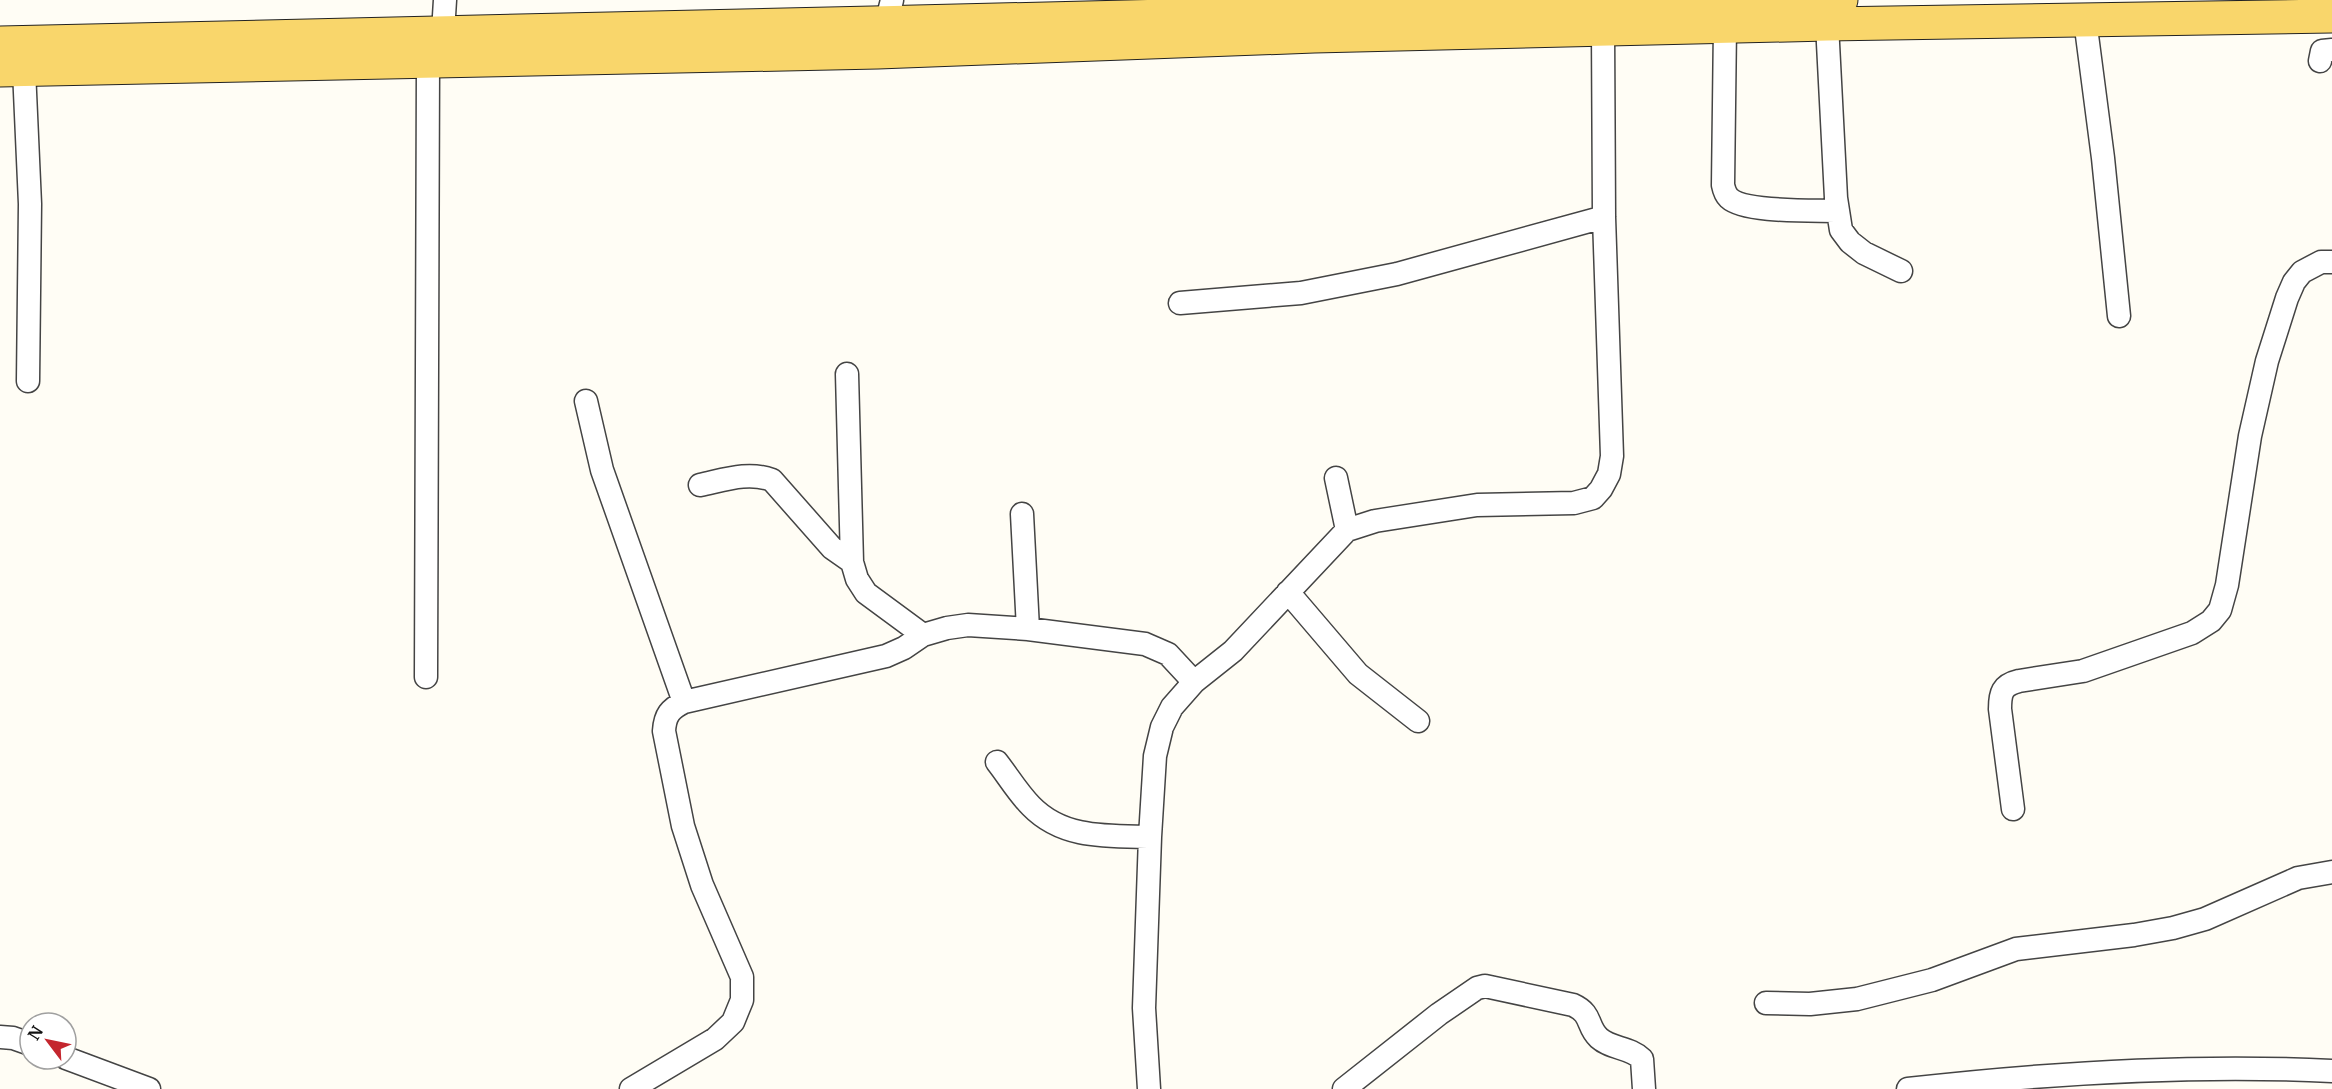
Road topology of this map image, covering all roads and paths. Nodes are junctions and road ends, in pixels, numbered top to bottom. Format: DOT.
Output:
graph roads {
  1 [pos="445,0"];
  2 [pos="1723,10"];
  3 [pos="889,12"];
  4 [pos="1597,12"];
  5 [pos="1834,12"];
  6 [pos="2332,16"];
  7 [pos="2085,20"];
  8 [pos="443,32"];
  9 [pos="0,42"];
  10 [pos="428,61"];
  11 [pos="12,70"];
  12 [pos="1838,211"];
  13 [pos="1604,217"];
  14 [pos="2332,262"];
  15 [pos="1900,271"];
  16 [pos="1180,303"];
  17 [pos="2119,316"];
  18 [pos="847,374"];
  19 [pos="28,381"];
  20 [pos="586,401"];
  21 [pos="1336,478"];
  22 [pos="700,485"];
  23 [pos="1022,514"];
  24 [pos="1347,530"];
  25 [pos="852,562"];
  26 [pos="1288,592"];
  27 [pos="1028,629"];
  28 [pos="923,635"];
  29 [pos="426,677"];
  30 [pos="1194,682"];
  31 [pos="684,702"];
  32 [pos="1418,721"];
  33 [pos="997,762"];
  34 [pos="2013,809"];
  35 [pos="1150,837"];
  36 [pos="2332,872"];
  37 [pos="1766,1003"];
  38 [pos="0,1037"];
  39 [pos="18,1040"];
  40 [pos="78,1062"];
  41 [pos="2332,1071"];
  42 [pos="149,1089"];
  43 [pos="631,1089"];
  44 [pos="1149,1089"];
  45 [pos="1344,1089"];
  46 [pos="1644,1089"];
  47 [pos="1908,1089"];
  1 -- 8 [label="street"];
  2 -- 4 [label="main road"];
  2 -- 5 [label="main road"];
  2 -- 12 [label="street"];
  3 -- 4 [label="main road"];
  3 -- 8 [label="main road"];
  4 -- 10 [label="main road"];
  4 -- 13 [label="street"];
  5 -- 7 [label="main road"];
  5 -- 12 [label="street"];
  6 -- 7 [label="main road"];
  7 -- 17 [label="street"];
  8 -- 9 [label="main road"];
  10 -- 11 [label="main road"];
  10 -- 29 [label="street"];
  11 -- 19 [label="street"];
  12 -- 15 [label="street"];
  13 -- 16 [label="street"];
  13 -- 24 [label="street"];
  14 -- 34 [label="street"];
  18 -- 25 [label="street"];
  20 -- 31 [label="street"];
  21 -- 24 [label="street"];
  22 -- 25 [label="street"];
  23 -- 27 [label="street"];
  24 -- 26 [label="street"];
  25 -- 28 [label="street"];
  26 -- 30 [label="street"];
  26 -- 32 [label="street"];
  27 -- 28 [label="street"];
  27 -- 30 [label="street"];
  28 -- 31 [label="street"];
  30 -- 35 [label="street"];
  31 -- 43 [label="street"];
  33 -- 35 [label="street"];
  35 -- 44 [label="street"];
  36 -- 37 [label="street"];
  38 -- 39 [label="street"];
  40 -- 42 [label="street"];
  41 -- 47 [label="street"];
  45 -- 46 [label="street"];
}
